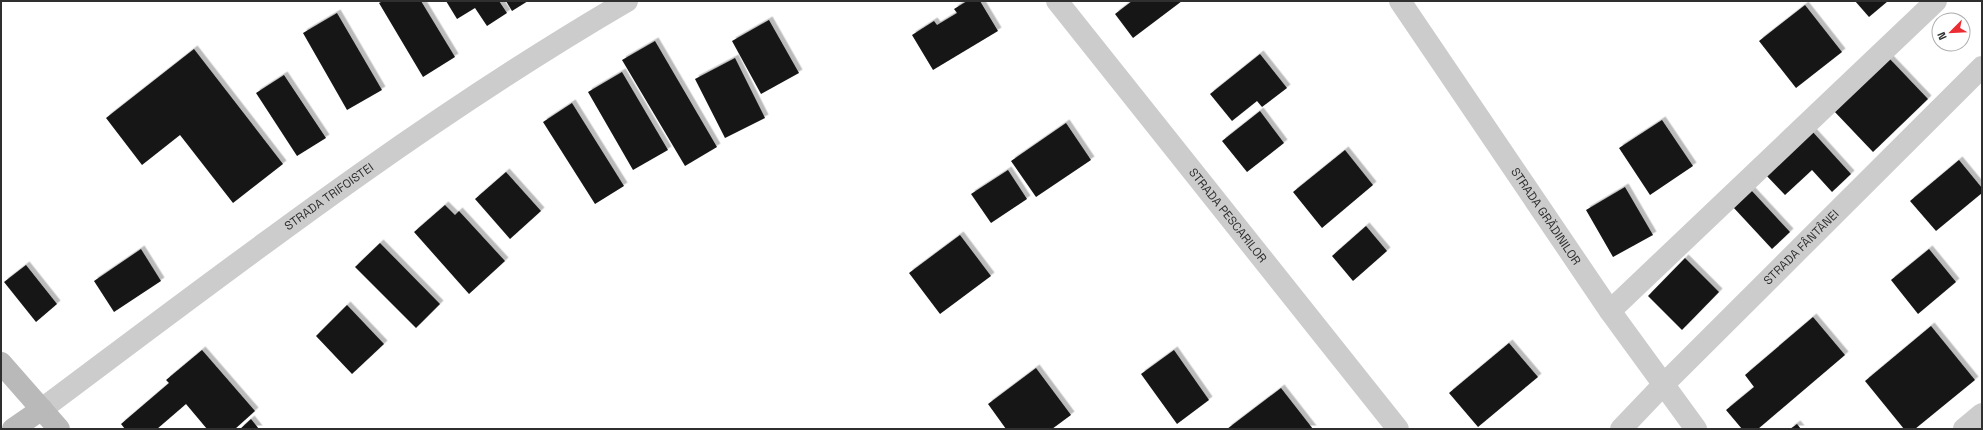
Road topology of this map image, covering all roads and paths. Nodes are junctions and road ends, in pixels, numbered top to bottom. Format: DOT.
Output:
graph roads {
  1 [pos="627,1"];
  2 [pos="1057,1"];
  3 [pos="1400,1"];
  4 [pos="1936,1"];
  5 [pos="1982,67"];
  6 [pos="1610,311"];
  7 [pos="1,363"];
  8 [pos="1663,385"];
  9 [pos="42,408"];
  10 [pos="1982,414"];
  11 [pos="13,429"];
  12 [pos="59,429"];
  13 [pos="1398,429"];
  14 [pos="1622,429"];
  15 [pos="1696,429"];
  16 [pos="1964,429"];
  1 -- 9 [label="street, STRADA TRIFOISTEI"];
  2 -- 13 [label="street, STRADA PESCARILOR"];
  3 -- 6 [label="street, STRADA GRĂDINILOR"];
  4 -- 6 [label="street"];
  5 -- 8 [label="street, STRADA FÂNTÂNEI"];
  6 -- 8 [label="street, STRADA GRĂDINILOR"];
  7 -- 9 [label="main road"];
  8 -- 14 [label="street, STRADA FÂNTÂNEI"];
  8 -- 15 [label="street, STRADA GRĂDINILOR"];
  9 -- 11 [label="main road"];
  9 -- 12 [label="main road"];
  10 -- 16 [label="street"];
}
